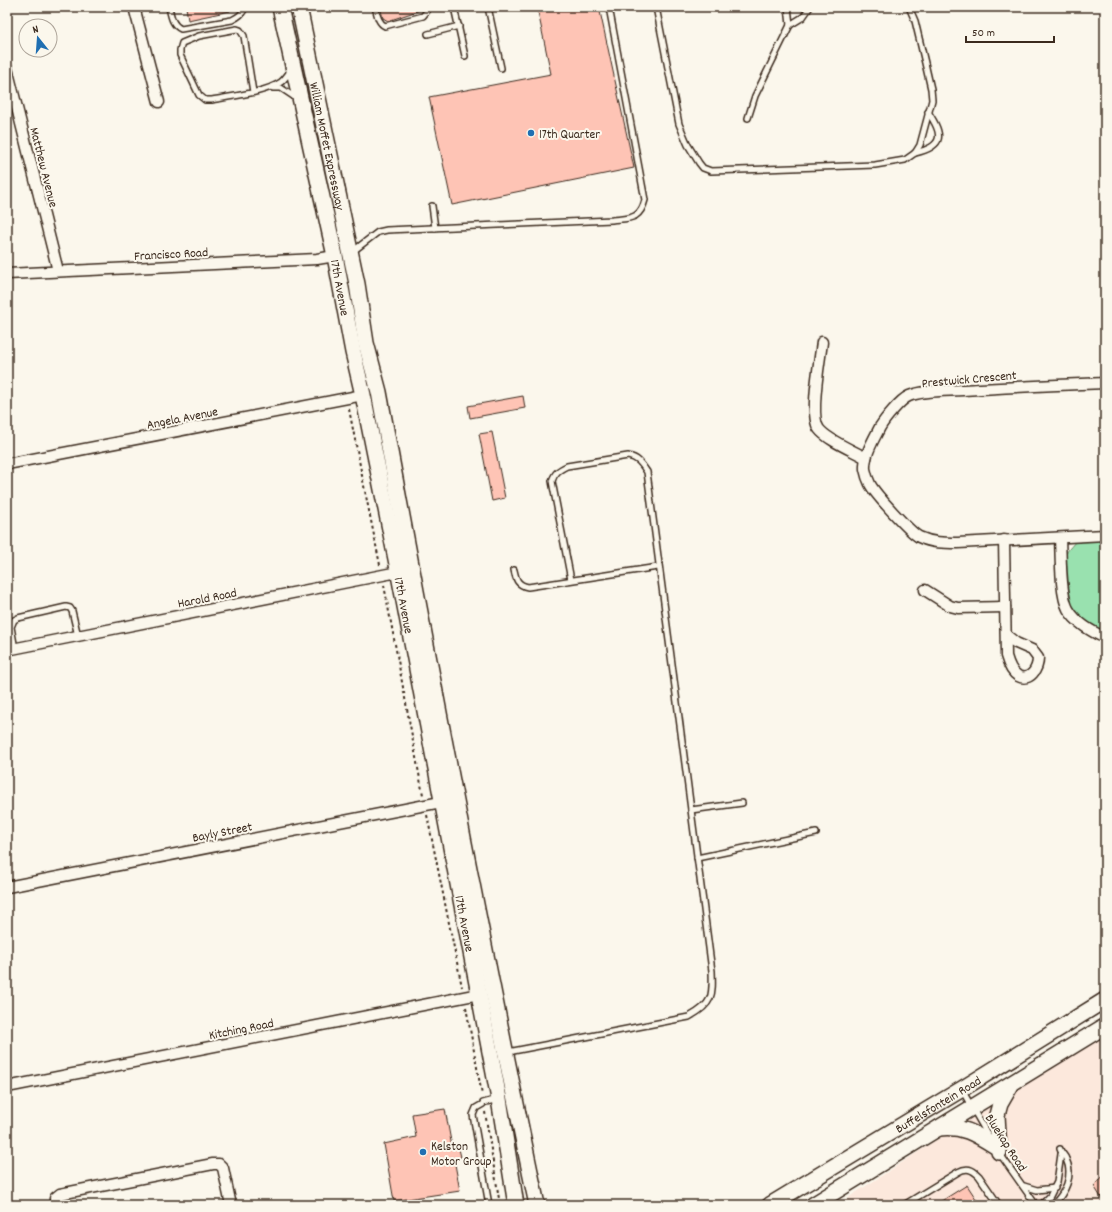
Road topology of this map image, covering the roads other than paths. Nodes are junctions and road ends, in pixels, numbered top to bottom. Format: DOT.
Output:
graph roads {
  1 [pos="134,7"];
  2 [pos="169,7"];
  3 [pos="245,7"];
  4 [pos="280,7"];
  5 [pos="299,7"];
  6 [pos="375,7"];
  7 [pos="428,7"];
  8 [pos="454,7"];
  9 [pos="488,7"];
  10 [pos="609,7"];
  11 [pos="656,7"];
  12 [pos="788,7"];
  13 [pos="810,7"];
  14 [pos="909,7"];
  15 [pos="459,26"];
  16 [pos="790,26"];
  17 [pos="428,34"];
  18 [pos="465,56"];
  19 [pos="293,67"];
  20 [pos="7,68"];
  21 [pos="501,68"];
  22 [pos="268,88"];
  23 [pos="253,92"];
  24 [pos="158,102"];
  25 [pos="301,103"];
  26 [pos="928,112"];
  27 [pos="748,118"];
  28 [pos="915,153"];
  29 [pos="432,206"];
  30 [pos="435,228"];
  31 [pos="350,253"];
  32 [pos="335,256"];
  33 [pos="58,271"];
  34 [pos="7,274"];
  35 [pos="357,284"];
  36 [pos="822,342"];
  37 [pos="1105,383"];
  38 [pos="363,395"];
  39 [pos="866,458"];
  40 [pos="7,464"];
  41 [pos="1105,535"];
  42 [pos="1060,538"];
  43 [pos="1004,540"];
  44 [pos="658,567"];
  45 [pos="514,570"];
  46 [pos="405,571"];
  47 [pos="571,580"];
  48 [pos="924,590"];
  49 [pos="1005,607"];
  50 [pos="1006,635"];
  51 [pos="78,636"];
  52 [pos="1105,638"];
  53 [pos="11,649"];
  54 [pos="441,802"];
  55 [pos="742,803"];
  56 [pos="691,810"];
  57 [pos="816,833"];
  58 [pos="698,858"];
  59 [pos="7,887"];
  60 [pos="479,994"];
  61 [pos="1105,1000"];
  62 [pos="1105,1026"];
  63 [pos="505,1052"];
  64 [pos="490,1056"];
  65 [pos="1011,1084"];
  66 [pos="7,1087"];
  67 [pos="962,1089"];
  68 [pos="499,1099"];
  69 [pos="972,1108"];
  70 [pos="939,1128"];
  71 [pos="997,1149"];
  72 [pos="1024,1186"];
  73 [pos="1055,1188"];
  74 [pos="55,1205"];
  75 [pos="231,1205"];
  76 [pos="489,1205"];
  77 [pos="516,1205"];
  78 [pos="537,1205"];
  79 [pos="770,1205"];
  80 [pos="814,1205"];
  81 [pos="904,1205"];
  82 [pos="999,1205"];
  83 [pos="1040,1205"];
  84 [pos="1053,1205"];
  1 -- 24 [label="street"];
  2 -- 3 [label="lane"];
  4 -- 19 [label="main road, 17th Avenue"];
  5 -- 31 [label="main road, William Moffet Expressway"];
  6 -- 7 [label="lane"];
  8 -- 15 [label="lane"];
  9 -- 21 [label="lane"];
  10 -- 30 [label="lane"];
  11 -- 28 [label="lane"];
  12 -- 16 [label="lane"];
  13 -- 16 [label="lane"];
  14 -- 26 [label="lane"];
  15 -- 17 [label="lane"];
  15 -- 18 [label="lane"];
  16 -- 27 [label="lane"];
  19 -- 22 [label="lane"];
  19 -- 25 [label="main road, 17th Avenue"];
  20 -- 33 [label="street, Matthew Avenue"];
  22 -- 23 [label="lane"];
  22 -- 25 [label="lane"];
  23 -- 23 [label="lane"];
  25 -- 32 [label="main road, 17th Avenue"];
  26 -- 28 [label="lane"];
  26 -- 28 [label="lane"];
  29 -- 30 [label="lane"];
  30 -- 31 [label="lane"];
  31 -- 35 [label="main road, William Moffet Expressway"];
  32 -- 33 [label="street, Francisco Road"];
  32 -- 38 [label="main road, 17th Avenue"];
  33 -- 34 [label="street, Francisco Road"];
  35 -- 46 [label="main road, 17th Avenue"];
  36 -- 39 [label="street"];
  37 -- 39 [label="street, Prestwick Crescent"];
  38 -- 40 [label="street, Angela Avenue"];
  38 -- 46 [label="main road, 17th Avenue"];
  39 -- 43 [label="street, Prestwick Crescent"];
  41 -- 42 [label="street, Prestwick Crescent"];
  42 -- 43 [label="street, Prestwick Crescent"];
  42 -- 52 [label="street"];
  43 -- 49 [label="street"];
  44 -- 47 [label="lane"];
  44 -- 47 [label="lane"];
  44 -- 56 [label="lane"];
  45 -- 47 [label="lane"];
  46 -- 51 [label="street, Harold Road"];
  46 -- 54 [label="main road, 17th Avenue"];
  46 -- 63 [label="main road, 17th Avenue"];
  48 -- 49 [label="street"];
  49 -- 50 [label="street"];
  51 -- 53 [label="street, Harold Road"];
  51 -- 53 [label="lane"];
  54 -- 59 [label="street, Bayly Street"];
  54 -- 60 [label="main road, 17th Avenue"];
  55 -- 56 [label="lane"];
  56 -- 58 [label="lane"];
  57 -- 58 [label="lane"];
  58 -- 63 [label="lane"];
  60 -- 64 [label="main road, 17th Avenue"];
  60 -- 66 [label="street, Kitching Road"];
  61 -- 67 [label="main road, Buffelsfontein Road"];
  62 -- 65 [label="main road, Buffelsfontein Road"];
  63 -- 64 [label="main road"];
  63 -- 78 [label="main road, 17th Avenue"];
  64 -- 68 [label="main road, 17th Avenue"];
  65 -- 69 [label="main road, Buffelsfontein Road"];
  65 -- 71 [label="main road"];
  67 -- 69 [label="lane, Bluekap Road"];
  67 -- 79 [label="main road, Buffelsfontein Road"];
  68 -- 76 [label="lane"];
  68 -- 77 [label="main road, 17th Avenue"];
  69 -- 70 [label="main road, Buffelsfontein Road"];
  69 -- 71 [label="lane, Bluekap Road"];
  70 -- 71 [label="main road"];
  70 -- 80 [label="main road, Buffelsfontein Road"];
  71 -- 72 [label="lane, Bluekap Road"];
  72 -- 73 [label="lane"];
  72 -- 83 [label="lane, Bluekap Road"];
  73 -- 83 [label="lane"];
  73 -- 84 [label="lane"];
  74 -- 75 [label="street"];
  81 -- 82 [label="lane"];
}
